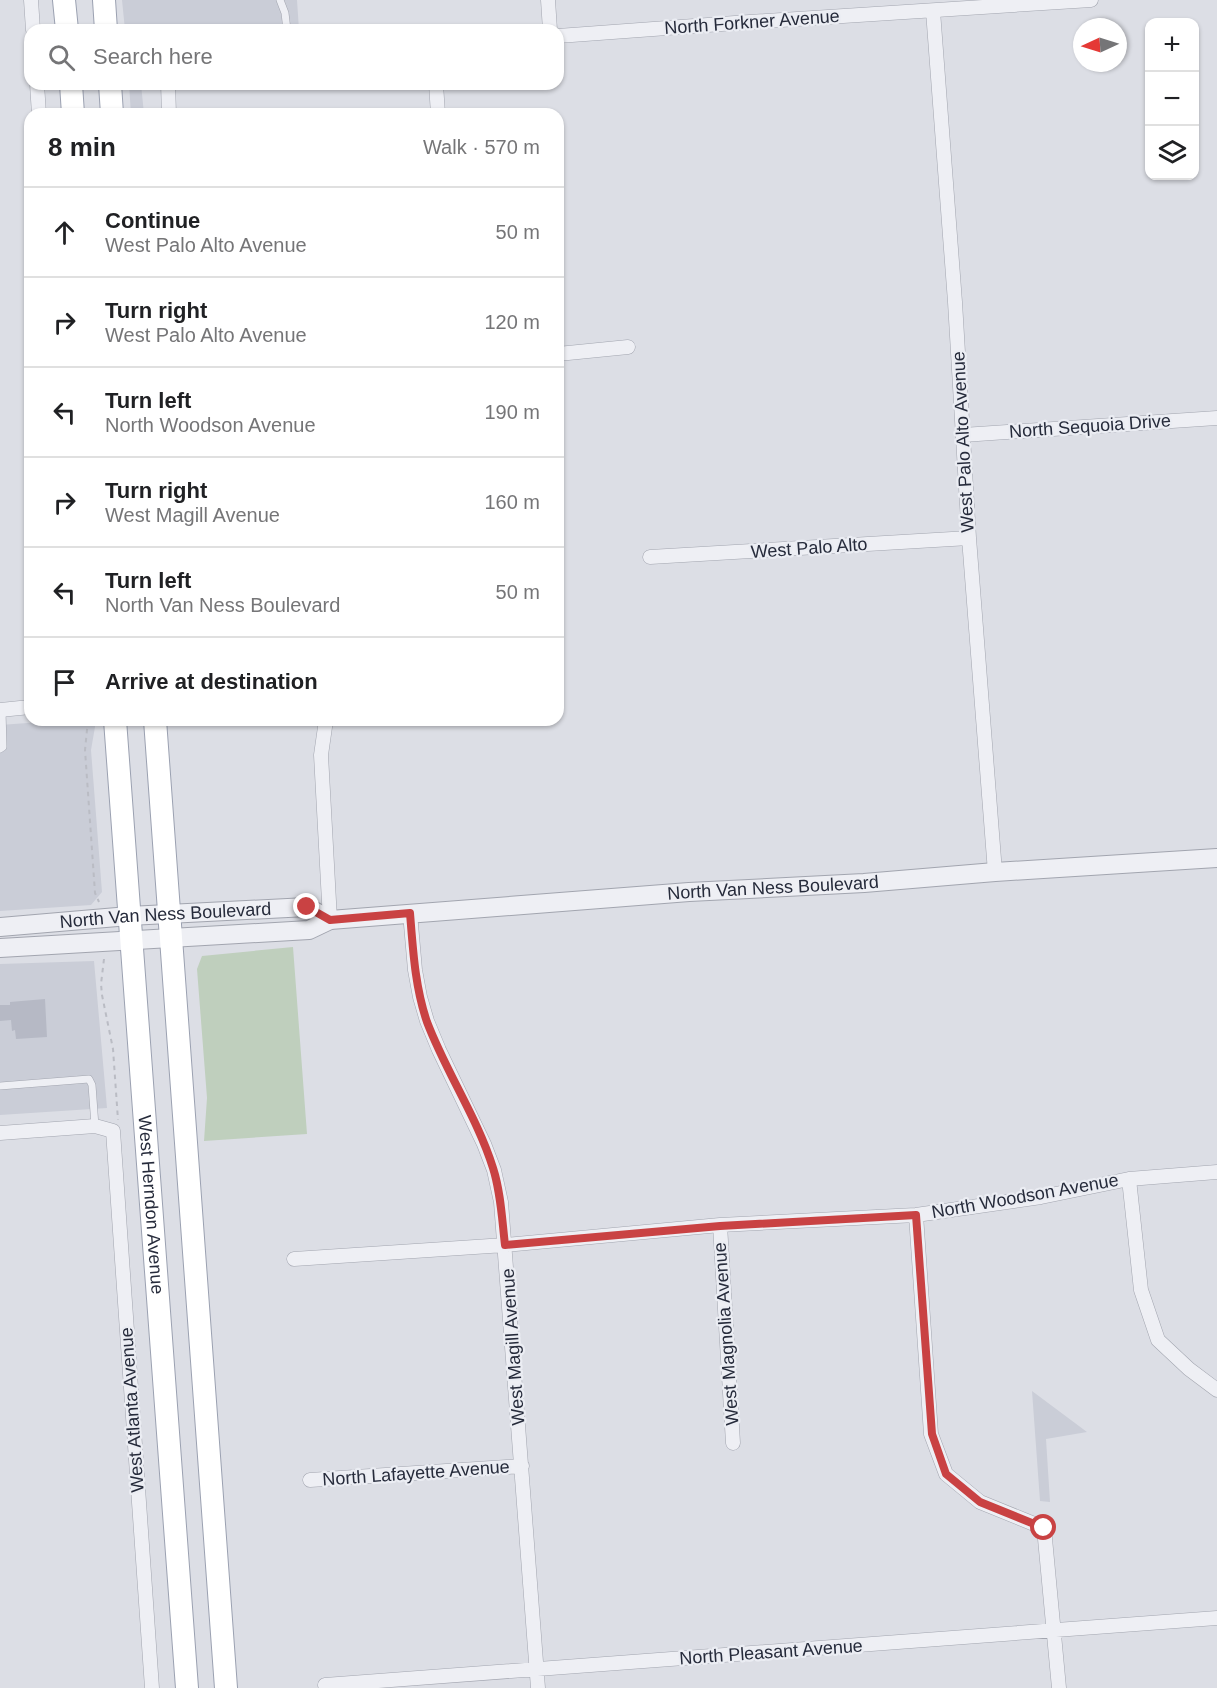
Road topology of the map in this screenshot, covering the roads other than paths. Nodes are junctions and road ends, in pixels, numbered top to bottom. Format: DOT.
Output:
graph roads {
  1 [pos="31,0"];
  2 [pos="64,0"];
  3 [pos="104,0"];
  4 [pos="280,0"];
  5 [pos="548,0"];
  6 [pos="1091,0"];
  7 [pos="933,11"];
  8 [pos="33,24"];
  9 [pos="66,24"];
  10 [pos="106,24"];
  11 [pos="286,24"];
  12 [pos="550,24"];
  13 [pos="564,36"];
  14 [pos="37,90"];
  15 [pos="71,90"];
  16 [pos="110,90"];
  17 [pos="168,90"];
  18 [pos="436,90"];
  19 [pos="39,108"];
  20 [pos="72,108"];
  21 [pos="112,108"];
  22 [pos="169,108"];
  23 [pos="438,108"];
  24 [pos="628,347"];
  25 [pos="564,353"];
  26 [pos="1217,418"];
  27 [pos="963,435"];
  28 [pos="969,538"];
  29 [pos="650,557"];
  30 [pos="24,708"];
  31 [pos="1,710"];
  32 [pos="115,726"];
  33 [pos="155,726"];
  34 [pos="325,726"];
  35 [pos="2,748"];
  36 [pos="1217,858"];
  37 [pos="995,872"];
  38 [pos="410,913"];
  39 [pos="169,915"];
  40 [pos="129,916"];
  41 [pos="330,920"];
  42 [pos="0,927"];
  43 [pos="171,939"];
  44 [pos="131,940"];
  45 [pos="0,948"];
  46 [pos="0,1086"];
  47 [pos="95,1126"];
  48 [pos="0,1133"];
  49 [pos="1217,1172"];
  50 [pos="1129,1179"];
  51 [pos="916,1215"];
  52 [pos="720,1226"];
  53 [pos="505,1245"];
  54 [pos="294,1259"];
  55 [pos="1217,1390"];
  56 [pos="733,1443"];
  57 [pos="522,1466"];
  58 [pos="310,1480"];
  59 [pos="1217,1618"];
  60 [pos="1053,1630"];
  61 [pos="537,1670"];
  62 [pos="325,1685"];
  63 [pos="152,1688"];
  64 [pos="187,1688"];
  65 [pos="226,1688"];
  66 [pos="538,1688"];
  67 [pos="1059,1688"];
  1 -- 8 [label="street"];
  2 -- 9 [label="main road"];
  3 -- 10 [label="main road"];
  4 -- 11 [label="lane"];
  5 -- 12 [label="street"];
  6 -- 7 [label="street, North Forkner Avenue"];
  7 -- 13 [label="street, North Forkner Avenue"];
  7 -- 27 [label="street, West Palo Alto Avenue"];
  14 -- 19 [label="street"];
  15 -- 20 [label="main road"];
  16 -- 21 [label="main road"];
  17 -- 22 [label="street"];
  18 -- 23 [label="street"];
  24 -- 25 [label="street"];
  26 -- 27 [label="street, North Sequoia Drive"];
  27 -- 28 [label="street, West Palo Alto Avenue"];
  28 -- 29 [label="street, West Palo Alto"];
  28 -- 37 [label="street, West Palo Alto Avenue"];
  30 -- 31 [label="street"];
  31 -- 35 [label="lane"];
  32 -- 40 [label="main road, West Herndon Avenue"];
  33 -- 39 [label="main road"];
  34 -- 41 [label="street"];
  36 -- 37 [label="street, North Van Ness Boulevard"];
  37 -- 38 [label="street, North Van Ness Boulevard"];
  38 -- 41 [label="street, North Van Ness Boulevard"];
  38 -- 53 [label="street, West Magill Avenue"];
  39 -- 40 [label="street, North Van Ness Boulevard"];
  39 -- 41 [label="street, North Van Ness Boulevard"];
  39 -- 43 [label="main road"];
  40 -- 42 [label="street, North Van Ness Boulevard"];
  40 -- 44 [label="main road, West Herndon Avenue"];
  41 -- 43 [label="street, North Van Ness Boulevard"];
  43 -- 44 [label="street, North Van Ness Boulevard"];
  43 -- 65 [label="main road"];
  44 -- 45 [label="street, North Van Ness Boulevard"];
  44 -- 64 [label="main road, West Herndon Avenue"];
  46 -- 47 [label="lane"];
  47 -- 48 [label="street"];
  47 -- 63 [label="street, West Atlanta Avenue"];
  49 -- 50 [label="street, North Woodson Avenue"];
  50 -- 51 [label="street, North Woodson Avenue"];
  50 -- 55 [label="street"];
  51 -- 52 [label="street, North Woodson Avenue"];
  51 -- 60 [label="street"];
  52 -- 53 [label="street, North Woodson Avenue"];
  52 -- 56 [label="street, West Magnolia Avenue"];
  53 -- 54 [label="street, North Woodson Avenue"];
  53 -- 57 [label="street, West Magill Avenue"];
  57 -- 58 [label="street, North Lafayette Avenue"];
  57 -- 61 [label="street, West Magill Avenue"];
  59 -- 60 [label="street, North Pleasant Avenue"];
  60 -- 61 [label="street, North Pleasant Avenue"];
  60 -- 67 [label="street"];
  61 -- 62 [label="street, North Pleasant Avenue"];
  61 -- 66 [label="street, West Magill Avenue"];
}
